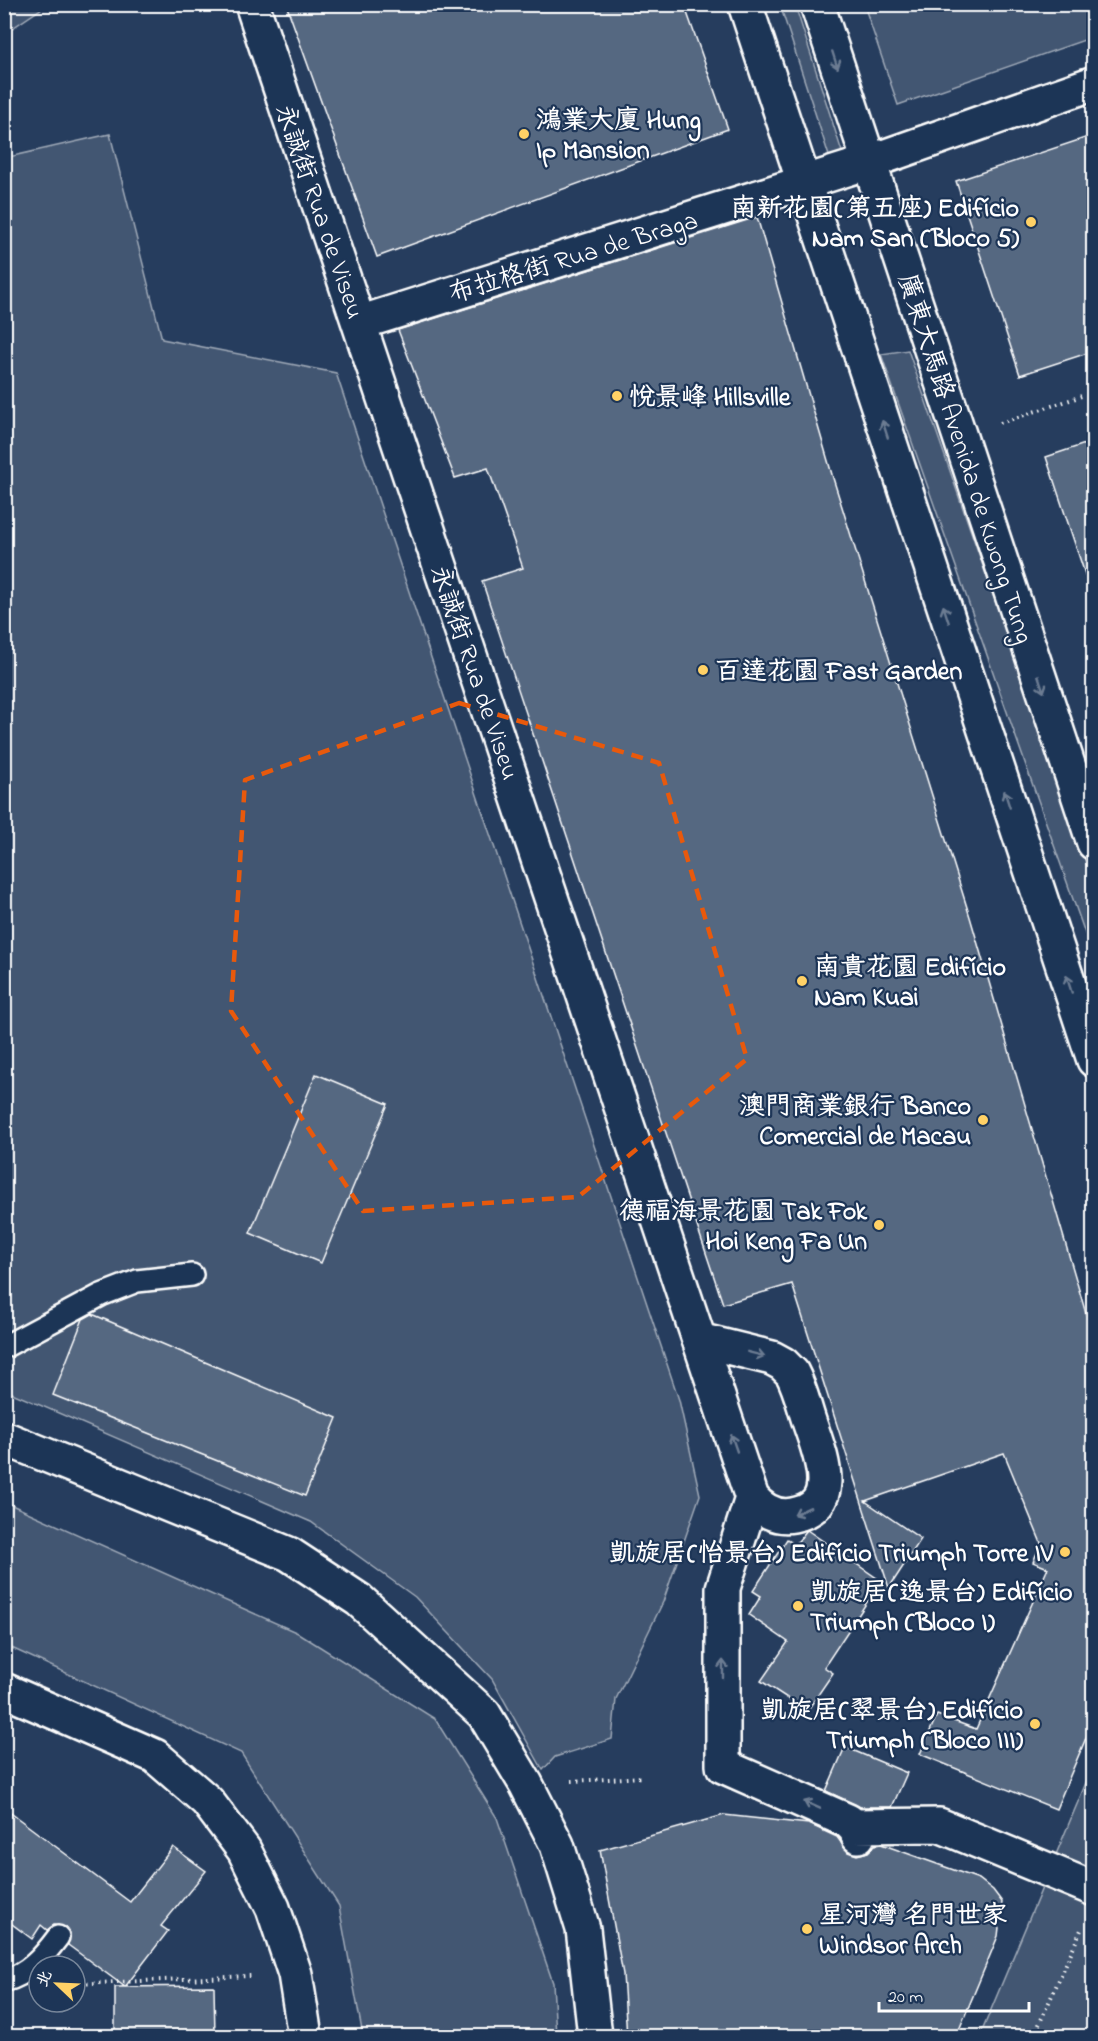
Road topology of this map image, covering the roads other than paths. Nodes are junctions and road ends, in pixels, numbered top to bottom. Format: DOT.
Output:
graph roads {
  1 [pos="252,4"];
  2 [pos="745,4"];
  3 [pos="817,4"];
  4 [pos="1094,83"];
  5 [pos="869,162"];
  6 [pos="804,183"];
  7 [pos="359,323"];
  8 [pos="1094,843"];
  9 [pos="1094,1060"];
  10 [pos="192,1275"];
  11 [pos="699,1340"];
  12 [pos="4,1347"];
  13 [pos="4,1438"];
  14 [pos="752,1498"];
  15 [pos="4,1690"];
  16 [pos="1094,1890"];
  17 [pos="58,1937"];
  18 [pos="4,1981"];
  19 [pos="305,2037"];
  20 [pos="595,2037"];
  1 -- 7 [label="street, 永誠街 Rua de Viseu"];
  2 -- 6 [label="street"];
  3 -- 5 [label="street, 廣東大馬路 Avenida de Kwong Tung, one-way"];
  4 -- 5 [label="street, 布拉格街 Rua de Braga"];
  5 -- 6 [label="street, 布拉格街 Rua de Braga"];
  5 -- 8 [label="street, 廣東大馬路 Avenida de Kwong Tung, one-way"];
  6 -- 7 [label="street, 布拉格街 Rua de Braga"];
  9 -- 6 [label="street, one-way"];
  7 -- 11 [label="street, 永誠街 Rua de Viseu"];
  10 -- 12 [label="lane"];
  14 -- 11 [label="street, 永誠街 Rua de Viseu, one-way"];
  11 -- 14 [label="street, one-way"];
  13 -- 20 [label="street"];
  16 -- 14 [label="street, one-way"];
  15 -- 19 [label="street"];
  17 -- 18 [label="lane"];
}
